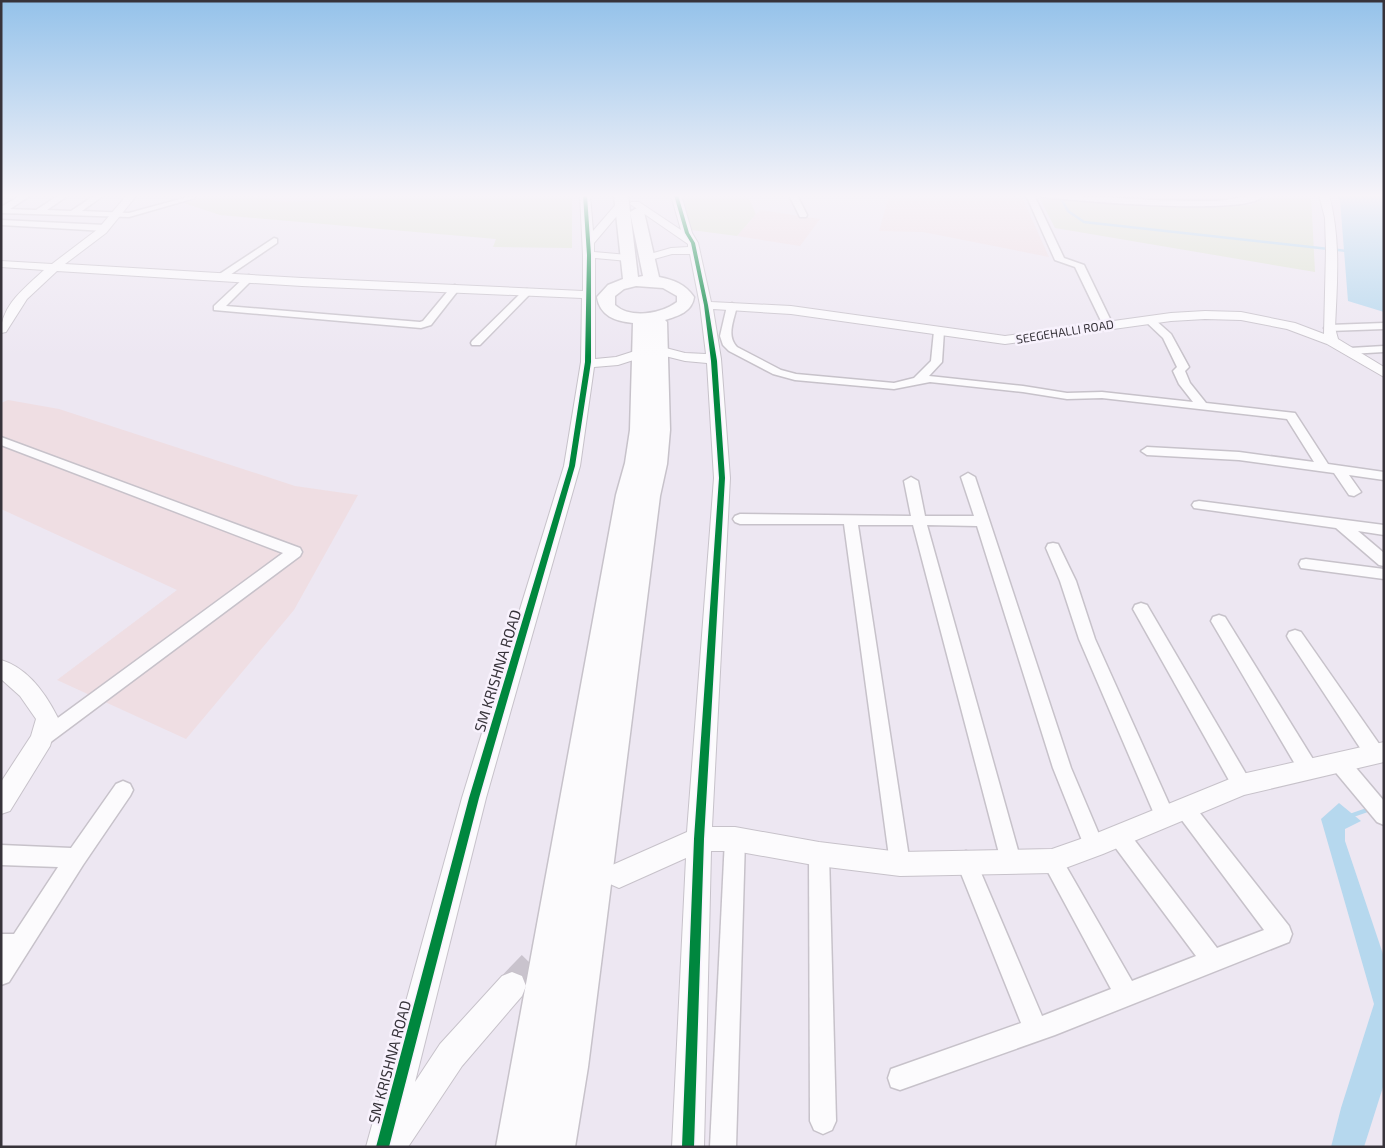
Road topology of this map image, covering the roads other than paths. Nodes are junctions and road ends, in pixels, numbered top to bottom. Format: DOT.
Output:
graph roads {
  1 [pos="78,249"];
  2 [pos="263,249"];
  3 [pos="589,249"];
  4 [pos="628,249"];
  5 [pos="644,249"];
  6 [pos="682,249"];
  7 [pos="695,249"];
  8 [pos="1055,249"];
  9 [pos="1331,249"];
  10 [pos="628,258"];
  11 [pos="647,258"];
  12 [pos="1,264"];
  13 [pos="52,269"];
  14 [pos="221,277"];
  15 [pos="249,278"];
  16 [pos="652,281"];
  17 [pos="631,282"];
  18 [pos="455,288"];
  19 [pos="527,292"];
  20 [pos="588,295"];
  21 [pos="706,305"];
  22 [pos="732,306"];
  23 [pos="650,318"];
  24 [pos="1149,320"];
  25 [pos="1108,325"];
  26 [pos="1384,326"];
  27 [pos="1,329"];
  28 [pos="939,331"];
  29 [pos="1331,335"];
  30 [pos="476,343"];
  31 [pos="1384,349"];
  32 [pos="650,352"];
  33 [pos="1350,352"];
  34 [pos="714,359"];
  35 [pos="587,364"];
  36 [pos="1384,373"];
  37 [pos="918,380"];
  38 [pos="1204,407"];
  39 [pos="1,441"];
  40 [pos="1146,451"];
  41 [pos="1323,466"];
  42 [pos="1338,468"];
  43 [pos="1384,476"];
  44 [pos="968,477"];
  45 [pos="911,481"];
  46 [pos="1354,492"];
  47 [pos="1199,505"];
  48 [pos="740,519"];
  49 [pos="850,520"];
  50 [pos="919,521"];
  51 [pos="983,522"];
  52 [pos="1340,524"];
  53 [pos="1384,530"];
  54 [pos="1053,548"];
  55 [pos="1384,561"];
  56 [pos="1306,564"];
  57 [pos="1384,574"];
  58 [pos="1141,609"];
  59 [pos="1219,621"];
  60 [pos="1295,636"];
  61 [pos="1,668"];
  62 [pos="42,739"];
  63 [pos="1379,753"];
  64 [pos="1339,762"];
  65 [pos="1309,770"];
  66 [pos="1242,785"];
  67 [pos="123,790"];
  68 [pos="1,803"];
  69 [pos="1175,813"];
  70 [pos="1384,816"];
  71 [pos="1119,836"];
  72 [pos="735,838"];
  73 [pos="698,839"];
  74 [pos="1094,846"];
  75 [pos="819,854"];
  76 [pos="1,855"];
  77 [pos="76,858"];
  78 [pos="1052,860"];
  79 [pos="966,861"];
  80 [pos="1011,861"];
  81 [pos="900,864"];
  82 [pos="619,875"];
  83 [pos="10,945"];
  84 [pos="1212,960"];
  85 [pos="1,974"];
  86 [pos="512,986"];
  87 [pos="1127,994"];
  88 [pos="1036,1030"];
  89 [pos="900,1078"];
  90 [pos="822,1121"];
  91 [pos="382,1147"];
  92 [pos="389,1147"];
  93 [pos="517,1147"];
  94 [pos="553,1147"];
  95 [pos="688,1147"];
  96 [pos="723,1147"];
  1 -- 13 [label="street"];
  2 -- 14 [label="street"];
  3 -- 10 [label="street"];
  3 -- 20 [label="street, SM KRISHNA ROAD"];
  4 -- 10 [label="highway"];
  5 -- 11 [label="highway"];
  6 -- 11 [label="street"];
  7 -- 21 [label="street"];
  8 -- 25 [label="street"];
  9 -- 29 [label="street"];
  10 -- 17 [label="highway"];
  11 -- 16 [label="highway"];
  12 -- 13 [label="street"];
  13 -- 14 [label="street"];
  13 -- 27 [label="street"];
  14 -- 15 [label="street"];
  15 -- 18 [label="street"];
  15 -- 18 [label="street"];
  16 -- 17 [label="highway"];
  16 -- 23 [label="highway"];
  17 -- 23 [label="highway"];
  18 -- 19 [label="street"];
  19 -- 20 [label="street"];
  19 -- 30 [label="street"];
  20 -- 35 [label="street, SM KRISHNA ROAD"];
  21 -- 22 [label="street, SEEGEHALLI ROAD"];
  21 -- 34 [label="street"];
  22 -- 28 [label="street, SEEGEHALLI ROAD"];
  22 -- 37 [label="street"];
  23 -- 32 [label="highway"];
  24 -- 25 [label="street, SEEGEHALLI ROAD"];
  24 -- 29 [label="street, SEEGEHALLI ROAD"];
  24 -- 38 [label="street"];
  25 -- 28 [label="street, SEEGEHALLI ROAD"];
  26 -- 29 [label="street"];
  28 -- 37 [label="street"];
  29 -- 33 [label="street, SEEGEHALLI ROAD"];
  31 -- 33 [label="street"];
  32 -- 34 [label="street"];
  32 -- 35 [label="street"];
  32 -- 93 [label="highway"];
  32 -- 94 [label="highway"];
  33 -- 36 [label="street, SEEGEHALLI ROAD"];
  34 -- 73 [label="street"];
  35 -- 91 [label="street, SM KRISHNA ROAD"];
  37 -- 38 [label="street"];
  38 -- 41 [label="street"];
  39 -- 62 [label="street"];
  40 -- 41 [label="street"];
  41 -- 42 [label="street"];
  42 -- 43 [label="street"];
  42 -- 46 [label="street"];
  44 -- 51 [label="street"];
  45 -- 50 [label="street"];
  47 -- 52 [label="street"];
  48 -- 49 [label="street"];
  49 -- 50 [label="street"];
  49 -- 81 [label="street"];
  50 -- 51 [label="street"];
  50 -- 80 [label="street"];
  51 -- 74 [label="street"];
  52 -- 53 [label="street"];
  52 -- 55 [label="street"];
  54 -- 69 [label="street"];
  56 -- 57 [label="street"];
  58 -- 66 [label="street"];
  59 -- 65 [label="street"];
  60 -- 63 [label="street"];
  61 -- 62 [label="street"];
  62 -- 68 [label="street"];
  63 -- 64 [label="street"];
  64 -- 65 [label="street"];
  64 -- 70 [label="street"];
  65 -- 66 [label="street"];
  66 -- 69 [label="street"];
  67 -- 77 [label="street"];
  69 -- 71 [label="street"];
  69 -- 84 [label="street"];
  71 -- 74 [label="street"];
  71 -- 84 [label="street"];
  72 -- 73 [label="street"];
  72 -- 75 [label="street"];
  72 -- 96 [label="street"];
  73 -- 82 [label="street"];
  73 -- 95 [label="street"];
  74 -- 78 [label="street"];
  75 -- 81 [label="street"];
  75 -- 90 [label="street"];
  76 -- 77 [label="street"];
  77 -- 83 [label="street"];
  78 -- 80 [label="street"];
  78 -- 87 [label="street"];
  79 -- 80 [label="street"];
  79 -- 81 [label="street"];
  79 -- 88 [label="street"];
  83 -- 85 [label="street"];
  84 -- 87 [label="street"];
  86 -- 92 [label="street"];
  87 -- 88 [label="street"];
  88 -- 89 [label="street"];
}
